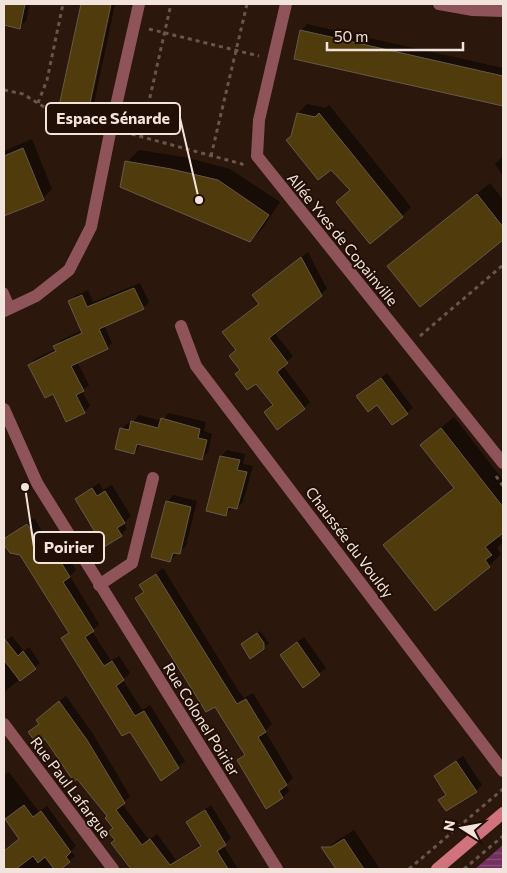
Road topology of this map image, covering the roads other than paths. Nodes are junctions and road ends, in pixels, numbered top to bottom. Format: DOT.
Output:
graph roads {
  1 [pos="139,4"];
  2 [pos="286,4"];
  3 [pos="439,4"];
  4 [pos="503,11"];
  5 [pos="4,292"];
  6 [pos="7,310"];
  7 [pos="181,326"];
  8 [pos="4,409"];
  9 [pos="503,463"];
  10 [pos="153,478"];
  11 [pos="99,585"];
  12 [pos="4,724"];
  13 [pos="503,771"];
  14 [pos="503,813"];
  15 [pos="112,869"];
  16 [pos="277,869"];
  17 [pos="437,869"];
  1 -- 6 [label="street"];
  2 -- 9 [label="street, Allée Yves de Copainville"];
  3 -- 4 [label="street"];
  5 -- 6 [label="lane"];
  7 -- 13 [label="street, Chaussée du Vouldy"];
  8 -- 11 [label="street, Rue Colonel Poirier"];
  10 -- 11 [label="street"];
  11 -- 16 [label="street, Rue Colonel Poirier"];
  12 -- 15 [label="street, Rue Paul Lafargue"];
  14 -- 17 [label="street"];
}
